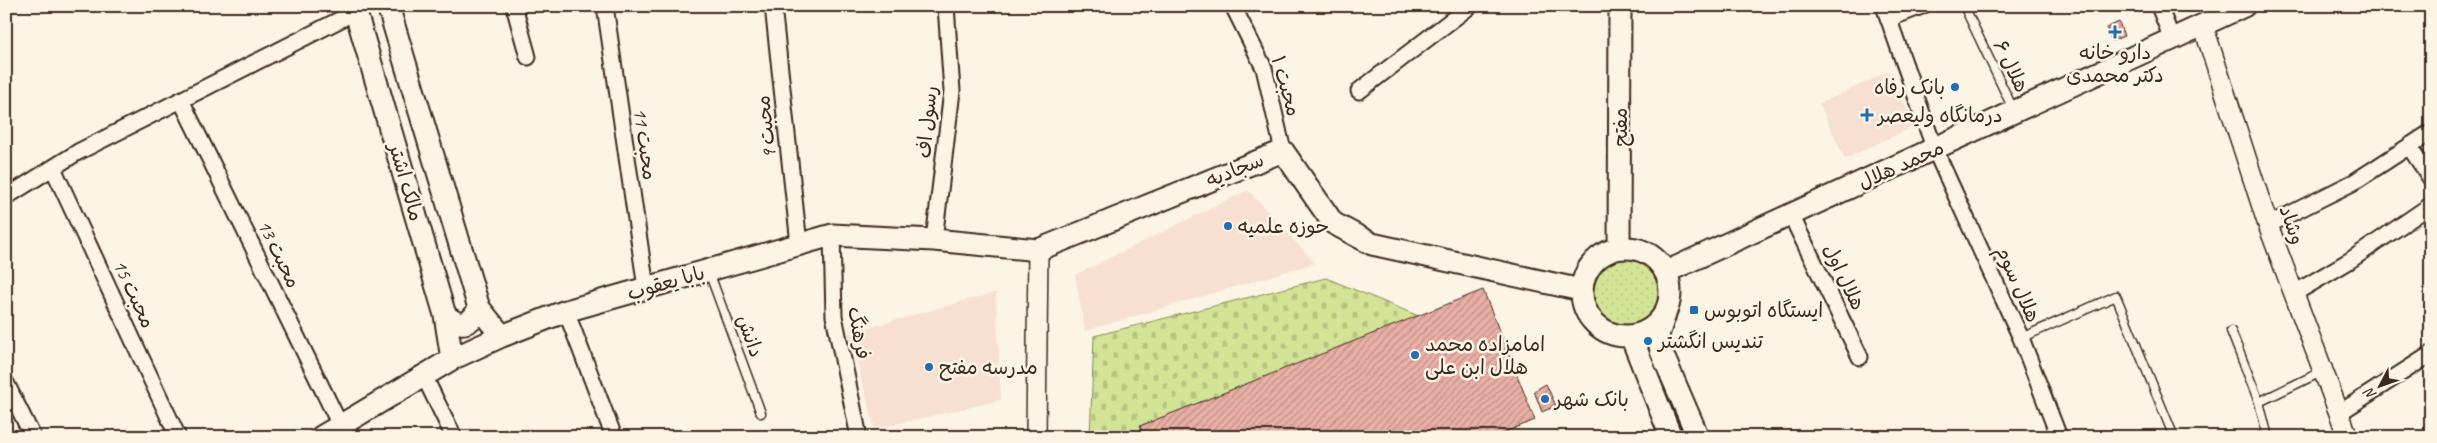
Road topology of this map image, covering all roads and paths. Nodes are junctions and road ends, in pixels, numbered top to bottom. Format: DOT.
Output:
graph roads {
  1 [pos="388,6"];
  2 [pos="514,6"];
  3 [pos="605,6"];
  4 [pos="773,6"];
  5 [pos="946,6"];
  6 [pos="1233,6"];
  7 [pos="1470,6"];
  8 [pos="1620,6"];
  9 [pos="1922,6"];
  10 [pos="1964,6"];
  11 [pos="2159,6"];
  12 [pos="2244,6"];
  13 [pos="355,9"];
  14 [pos="1886,13"];
  15 [pos="2203,25"];
  16 [pos="2172,39"];
  17 [pos="528,57"];
  18 [pos="1359,91"];
  19 [pos="181,100"];
  20 [pos="2015,112"];
  21 [pos="2431,132"];
  22 [pos="2409,146"];
  23 [pos="1936,150"];
  24 [pos="1283,151"];
  25 [pos="53,168"];
  26 [pos="2431,179"];
  27 [pos="6,197"];
  28 [pos="2431,205"];
  29 [pos="1791,215"];
  30 [pos="2268,225"];
  31 [pos="832,235"];
  32 [pos="934,240"];
  33 [pos="800,244"];
  34 [pos="1619,248"];
  35 [pos="1038,250"];
  36 [pos="708,271"];
  37 [pos="1666,272"];
  38 [pos="646,288"];
  39 [pos="1582,290"];
  40 [pos="2293,294"];
  41 [pos="479,308"];
  42 [pos="566,312"];
  43 [pos="1665,313"];
  44 [pos="445,315"];
  45 [pos="2231,331"];
  46 [pos="502,336"];
  47 [pos="1631,336"];
  48 [pos="2021,338"];
  49 [pos="2429,355"];
  50 [pos="1860,357"];
  51 [pos="452,359"];
  52 [pos="2323,371"];
  53 [pos="424,376"];
  54 [pos="6,383"];
  55 [pos="2259,402"];
  56 [pos="761,413"];
  57 [pos="2339,413"];
  58 [pos="340,425"];
  59 [pos="33,437"];
  60 [pos="178,437"];
  61 [pos="321,437"];
  62 [pos="454,437"];
  63 [pos="614,437"];
  64 [pos="859,437"];
  65 [pos="1036,437"];
  66 [pos="1671,437"];
  67 [pos="1698,437"];
  68 [pos="2059,437"];
  69 [pos="2174,437"];
  70 [pos="2260,437"];
  71 [pos="2348,437"];
  1 -- 41 [label="main road, مالک اشتر"];
  2 -- 17 [label="street"];
  3 -- 38 [label="street, محبت 11"];
  4 -- 33 [label="street, محبت 9"];
  5 -- 32 [label="street, رسول اف"];
  6 -- 24 [label="street, محبت ۱"];
  7 -- 18 [label="street"];
  8 -- 34 [label="main road, مفتح"];
  9 -- 14 [label="street"];
  10 -- 20 [label="lane, هلال ۶"];
  11 -- 16 [label="street"];
  12 -- 15 [label="main road, محمد هلال"];
  13 -- 19 [label="street"];
  13 -- 44 [label="main road, مالک اشتر"];
  14 -- 23 [label="street, هلال سوم"];
  15 -- 16 [label="main road, محمد هلال"];
  15 -- 30 [label="street, وشاد"];
  16 -- 20 [label="main road, محمد هلال"];
  19 -- 25 [label="street"];
  19 -- 58 [label="street, محبت 13"];
  20 -- 23 [label="main road, محمد هلال"];
  21 -- 22 [label="street"];
  22 -- 26 [label="street"];
  22 -- 30 [label="street"];
  23 -- 29 [label="main road, محمد هلال"];
  23 -- 48 [label="street, هلال سوم"];
  24 -- 35 [label="main road, سجادیه"];
  24 -- 39 [label="main road, سجادیه"];
  25 -- 27 [label="street"];
  25 -- 60 [label="street, محبت 15"];
  28 -- 40 [label="street"];
  29 -- 37 [label="main road, محمد هلال"];
  29 -- 50 [label="street, هلال اول"];
  30 -- 40 [label="street, وشاد"];
  31 -- 32 [label="main road, بابا یعقوب"];
  31 -- 33 [label="main road, بابا یعقوب"];
  31 -- 64 [label="street, فرهنگ"];
  32 -- 35 [label="main road, بابا یعقوب"];
  33 -- 36 [label="main road, بابا یعقوب"];
  34 -- 37 [label="main road"];
  34 -- 39 [label="main road"];
  35 -- 65 [label="street"];
  36 -- 38 [label="main road, بابا یعقوب"];
  36 -- 56 [label="lane, دانش"];
  37 -- 43 [label="main road"];
  38 -- 42 [label="main road, بابا یعقوب"];
  39 -- 47 [label="main road"];
  40 -- 52 [label="street, وشاد"];
  41 -- 44 [label="main road"];
  41 -- 46 [label="main road, مالک اشتر"];
  42 -- 46 [label="main road, بابا یعقوب"];
  42 -- 63 [label="street"];
  43 -- 47 [label="main road"];
  43 -- 67 [label="main road"];
  44 -- 51 [label="main road, مالک اشتر"];
  45 -- 55 [label="lane"];
  46 -- 51 [label="main road, بابا یعقوب"];
  47 -- 66 [label="main road"];
  48 -- 68 [label="street, هلال سوم"];
  48 -- 69 [label="lane"];
  49 -- 57 [label="street"];
  51 -- 53 [label="main road, بابا یعقوب"];
  52 -- 55 [label="lane"];
  52 -- 57 [label="street, وشاد"];
  53 -- 58 [label="main road, بابا یعقوب"];
  53 -- 62 [label="street"];
  54 -- 59 [label="street"];
  55 -- 70 [label="lane"];
  57 -- 71 [label="street, وشاد"];
  58 -- 61 [label="main road, بابا یعقوب"];
}
